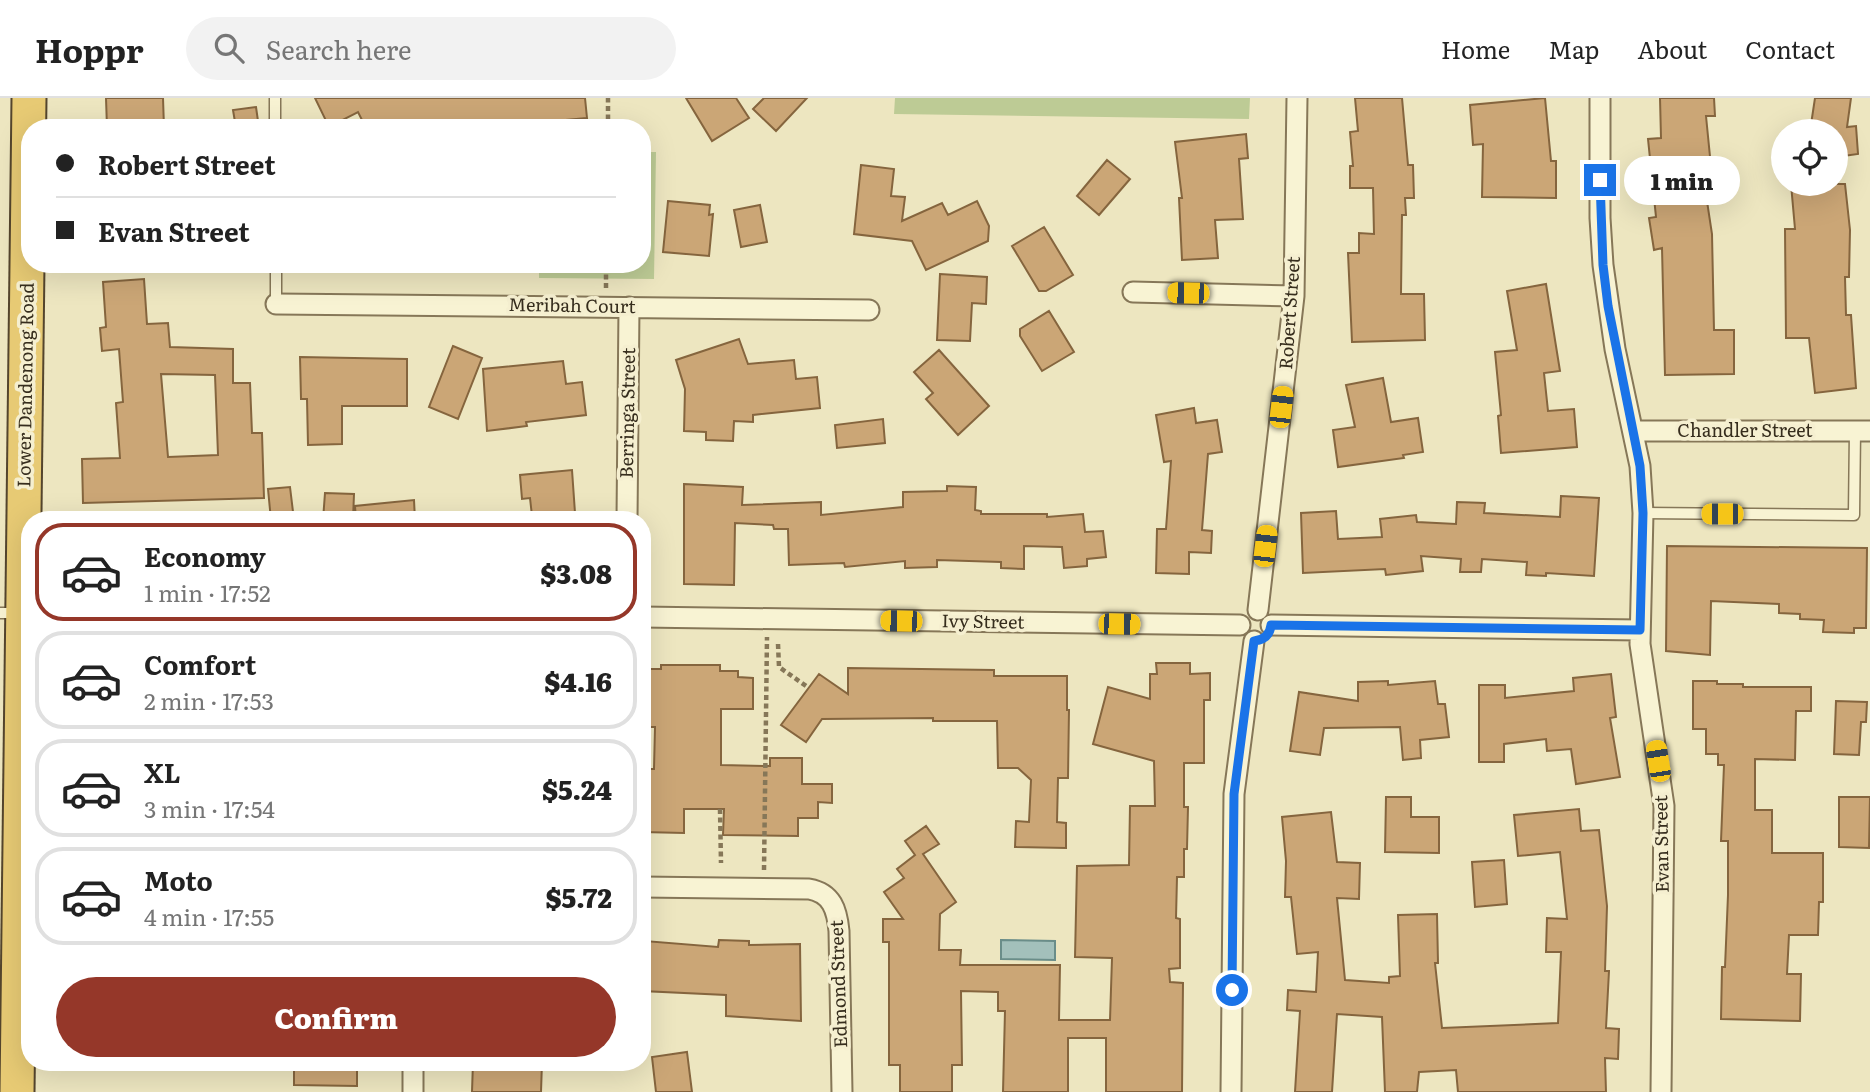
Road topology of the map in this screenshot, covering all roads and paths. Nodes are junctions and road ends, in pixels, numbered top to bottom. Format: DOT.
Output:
graph roads {
  1 [pos="29,98"];
  2 [pos="275,98"];
  3 [pos="608,98"];
  4 [pos="1297,98"];
  5 [pos="1600,98"];
  6 [pos="29,119"];
  7 [pos="275,119"];
  8 [pos="608,119"];
  9 [pos="25,273"];
  10 [pos="276,273"];
  11 [pos="1133,292"];
  12 [pos="1294,296"];
  13 [pos="276,304"];
  14 [pos="629,307"];
  15 [pos="869,310"];
  16 [pos="1634,431"];
  17 [pos="1863,431"];
  18 [pos="627,511"];
  19 [pos="1643,513"];
  20 [pos="1258,610"];
  21 [pos="17,613"];
  22 [pos="651,617"];
  23 [pos="768,619"];
  24 [pos="1240,625"];
  25 [pos="1271,625"];
  26 [pos="1640,630"];
  27 [pos="1254,641"];
  28 [pos="778,644"];
  29 [pos="809,688"];
  30 [pos="21,747"];
  31 [pos="720,809"];
  32 [pos="721,863"];
  33 [pos="651,887"];
  34 [pos="764,888"];
  35 [pos="21,891"];
  36 [pos="10,919"];
  37 [pos="413,1071"];
  38 [pos="17,1092"];
  39 [pos="413,1092"];
  40 [pos="842,1092"];
  41 [pos="1231,1092"];
  42 [pos="1661,1092"];
  1 -- 6 [label="highway, Lower Dandenong Road"];
  2 -- 7 [label="lane"];
  3 -- 8 [label="path"];
  4 -- 12 [label="street, Robert Street"];
  5 -- 16 [label="street, Evan Street"];
  9 -- 21 [label="highway, Lower Dandenong Road"];
  10 -- 13 [label="lane"];
  11 -- 12 [label="street"];
  12 -- 20 [label="street, Robert Street"];
  13 -- 14 [label="street, Meribah Court"];
  14 -- 15 [label="street, Meribah Court"];
  14 -- 18 [label="street, Berringa Street"];
  16 -- 17 [label="street, Chandler Street"];
  16 -- 19 [label="street, Evan Street"];
  17 -- 19 [label="lane, Chandler Street"];
  19 -- 26 [label="street, Evan Street"];
  20 -- 24 [label="street"];
  20 -- 25 [label="street"];
  21 -- 30 [label="highway, Lower Dandenong Road"];
  22 -- 23 [label="street, Ivy Street"];
  23 -- 24 [label="street, Ivy Street"];
  23 -- 34 [label="path"];
  24 -- 27 [label="street"];
  25 -- 26 [label="street"];
  25 -- 27 [label="street"];
  26 -- 42 [label="street, Evan Street"];
  27 -- 41 [label="street"];
  28 -- 29 [label="path"];
  31 -- 32 [label="path"];
  33 -- 34 [label="street, Edmond Street"];
  34 -- 40 [label="street, Edmond Street"];
  35 -- 36 [label="highway, Lower Dandenong Road"];
  36 -- 38 [label="highway, Lower Dandenong Road"];
  37 -- 39 [label="street"];
}
